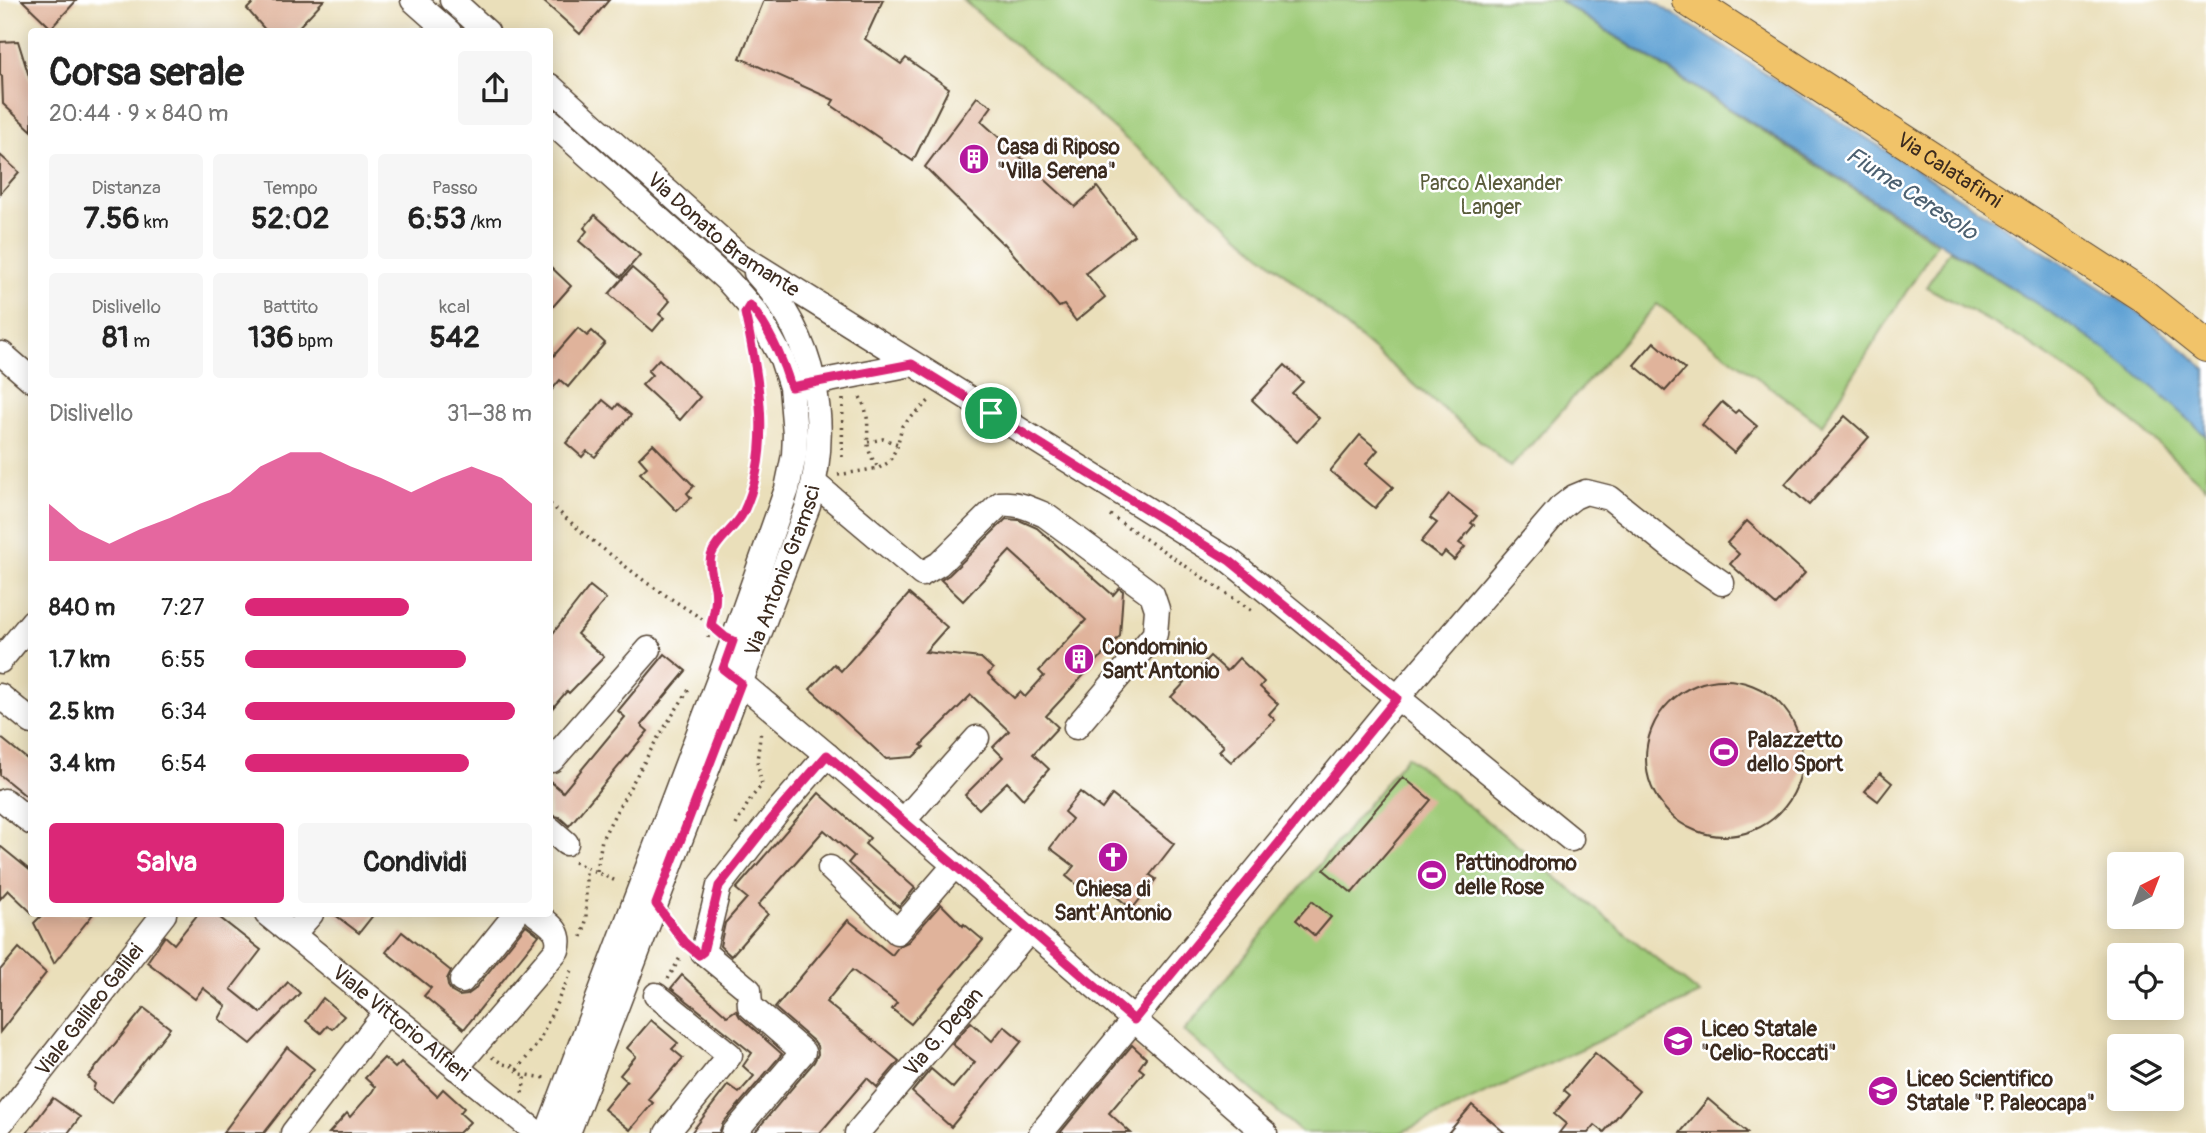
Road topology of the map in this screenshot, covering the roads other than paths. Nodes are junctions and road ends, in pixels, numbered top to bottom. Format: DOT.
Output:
graph roads {
  1 [pos="413,0"];
  2 [pos="452,0"];
  3 [pos="1688,0"];
  4 [pos="444,28"];
  5 [pos="483,28"];
  6 [pos="553,89"];
  7 [pos="553,124"];
  8 [pos="736,253"];
  9 [pos="728,281"];
  10 [pos="2206,346"];
  11 [pos="2,354"];
  12 [pos="912,364"];
  13 [pos="28,377"];
  14 [pos="803,385"];
  15 [pos="825,480"];
  16 [pos="1721,583"];
  17 [pos="28,627"];
  18 [pos="649,649"];
  19 [pos="0,661"];
  20 [pos="732,676"];
  21 [pos="0,696"];
  22 [pos="1397,698"];
  23 [pos="28,719"];
  24 [pos="1076,727"];
  25 [pos="976,738"];
  26 [pos="827,755"];
  27 [pos="553,759"];
  28 [pos="5,801"];
  29 [pos="28,820"];
  30 [pos="903,821"];
  31 [pos="1570,839"];
  32 [pos="954,866"];
  33 [pos="830,868"];
  34 [pos="647,898"];
  35 [pos="271,917"];
  36 [pos="308,917"];
  37 [pos="514,917"];
  38 [pos="540,917"];
  39 [pos="151,918"];
  40 [pos="1030,930"];
  41 [pos="293,934"];
  42 [pos="462,981"];
  43 [pos="656,995"];
  44 [pos="387,1011"];
  45 [pos="1134,1020"];
  46 [pos="456,1068"];
  47 [pos="0,1124"];
  48 [pos="293,1133"];
  49 [pos="550,1133"];
  50 [pos="667,1133"];
  51 [pos="734,1133"];
  52 [pos="858,1133"];
  53 [pos="1041,1133"];
  54 [pos="1265,1133"];
  1 -- 4 [label="street"];
  2 -- 5 [label="street"];
  3 -- 10 [label="main road, Via Calatafimi"];
  6 -- 8 [label="street, Via Donato Bramante"];
  7 -- 9 [label="street, Via Donato Bramante"];
  8 -- 12 [label="street, Via Donato Bramante"];
  8 -- 14 [label="street, Via Antonio Gramsci"];
  9 -- 14 [label="street, Via Antonio Gramsci"];
  11 -- 13 [label="street"];
  12 -- 14 [label="street"];
  12 -- 22 [label="street, Via Donato Bramante"];
  14 -- 15 [label="street, Via Antonio Gramsci"];
  14 -- 20 [label="street, Via Antonio Gramsci"];
  15 -- 20 [label="street, Via Antonio Gramsci"];
  15 -- 24 [label="street"];
  16 -- 22 [label="street"];
  17 -- 19 [label="street"];
  18 -- 27 [label="street"];
  20 -- 26 [label="street"];
  20 -- 34 [label="street, Via Antonio Gramsci"];
  21 -- 23 [label="street"];
  22 -- 31 [label="street, Via Donato Bramante"];
  22 -- 45 [label="street"];
  25 -- 30 [label="street"];
  26 -- 30 [label="street"];
  26 -- 51 [label="street"];
  28 -- 29 [label="street"];
  30 -- 32 [label="street"];
  32 -- 33 [label="street"];
  32 -- 40 [label="street"];
  34 -- 49 [label="street, Via Antonio Gramsci"];
  34 -- 49 [label="street, Via Antonio Gramsci"];
  35 -- 41 [label="street, Viale Vittorio Alfieri"];
  36 -- 41 [label="street"];
  37 -- 42 [label="street"];
  38 -- 46 [label="street"];
  39 -- 47 [label="street, Viale Galileo Galilei"];
  40 -- 45 [label="street"];
  40 -- 52 [label="street, Via G. Degan"];
  41 -- 44 [label="street, Viale Vittorio Alfieri"];
  43 -- 50 [label="street"];
  44 -- 46 [label="street, Viale Vittorio Alfieri"];
  44 -- 48 [label="street"];
  45 -- 53 [label="street"];
  45 -- 54 [label="street"];
  46 -- 49 [label="street, Viale Vittorio Alfieri"];
}
